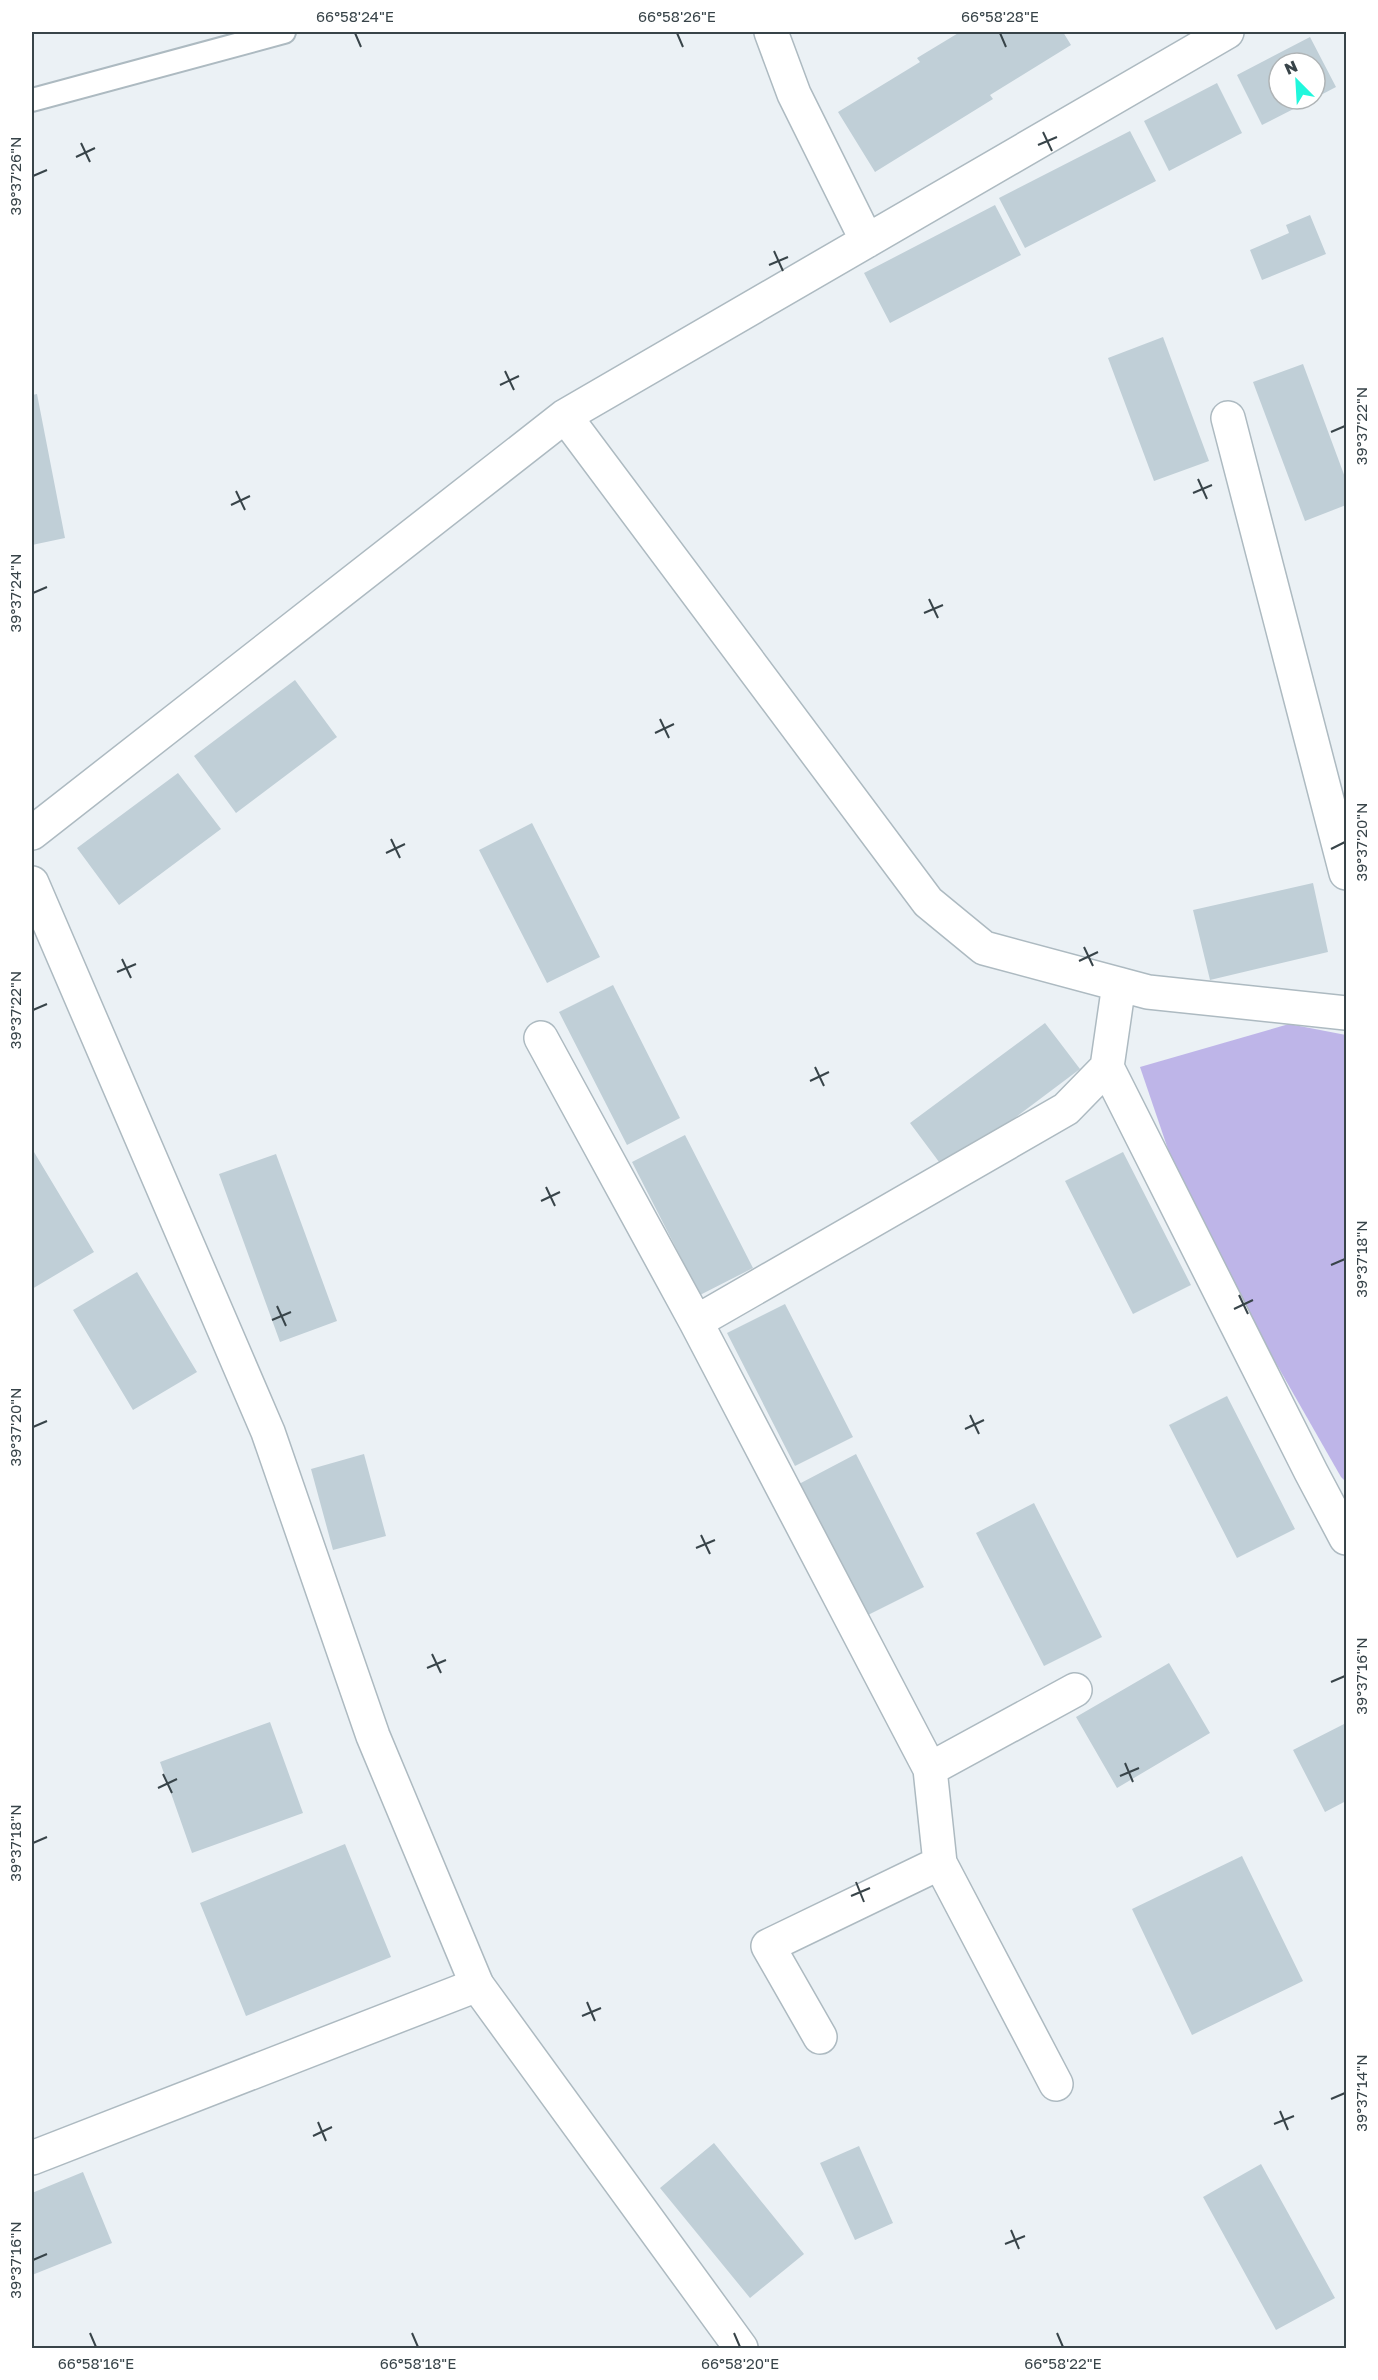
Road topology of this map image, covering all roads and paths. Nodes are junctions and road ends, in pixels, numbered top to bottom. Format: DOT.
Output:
graph roads {
  1 [pos="284,32"];
  2 [pos="771,32"];
  3 [pos="1227,32"];
  4 [pos="32,100"];
  5 [pos="867,241"];
  6 [pos="565,416"];
  7 [pos="1228,418"];
  8 [pos="32,833"];
  9 [pos="1347,873"];
  10 [pos="32,883"];
  11 [pos="1119,984"];
  12 [pos="1347,1013"];
  13 [pos="541,1038"];
  14 [pos="1107,1066"];
  15 [pos="696,1322"];
  16 [pos="1347,1538"];
  17 [pos="1075,1690"];
  18 [pos="930,1770"];
  19 [pos="940,1863"];
  20 [pos="477,1985"];
  21 [pos="820,2037"];
  22 [pos="1056,2084"];
  23 [pos="32,2158"];
  24 [pos="741,2349"];
  1 -- 4 [label="lane"];
  2 -- 5 [label="street"];
  3 -- 5 [label="street"];
  5 -- 6 [label="street"];
  6 -- 8 [label="street"];
  6 -- 11 [label="street"];
  7 -- 9 [label="street"];
  10 -- 20 [label="street"];
  11 -- 12 [label="street"];
  11 -- 14 [label="street"];
  13 -- 15 [label="street"];
  14 -- 15 [label="street"];
  14 -- 16 [label="street"];
  15 -- 18 [label="street"];
  17 -- 18 [label="street"];
  18 -- 19 [label="street"];
  19 -- 21 [label="street"];
  19 -- 22 [label="street"];
  20 -- 23 [label="street"];
  20 -- 24 [label="street"];
}
